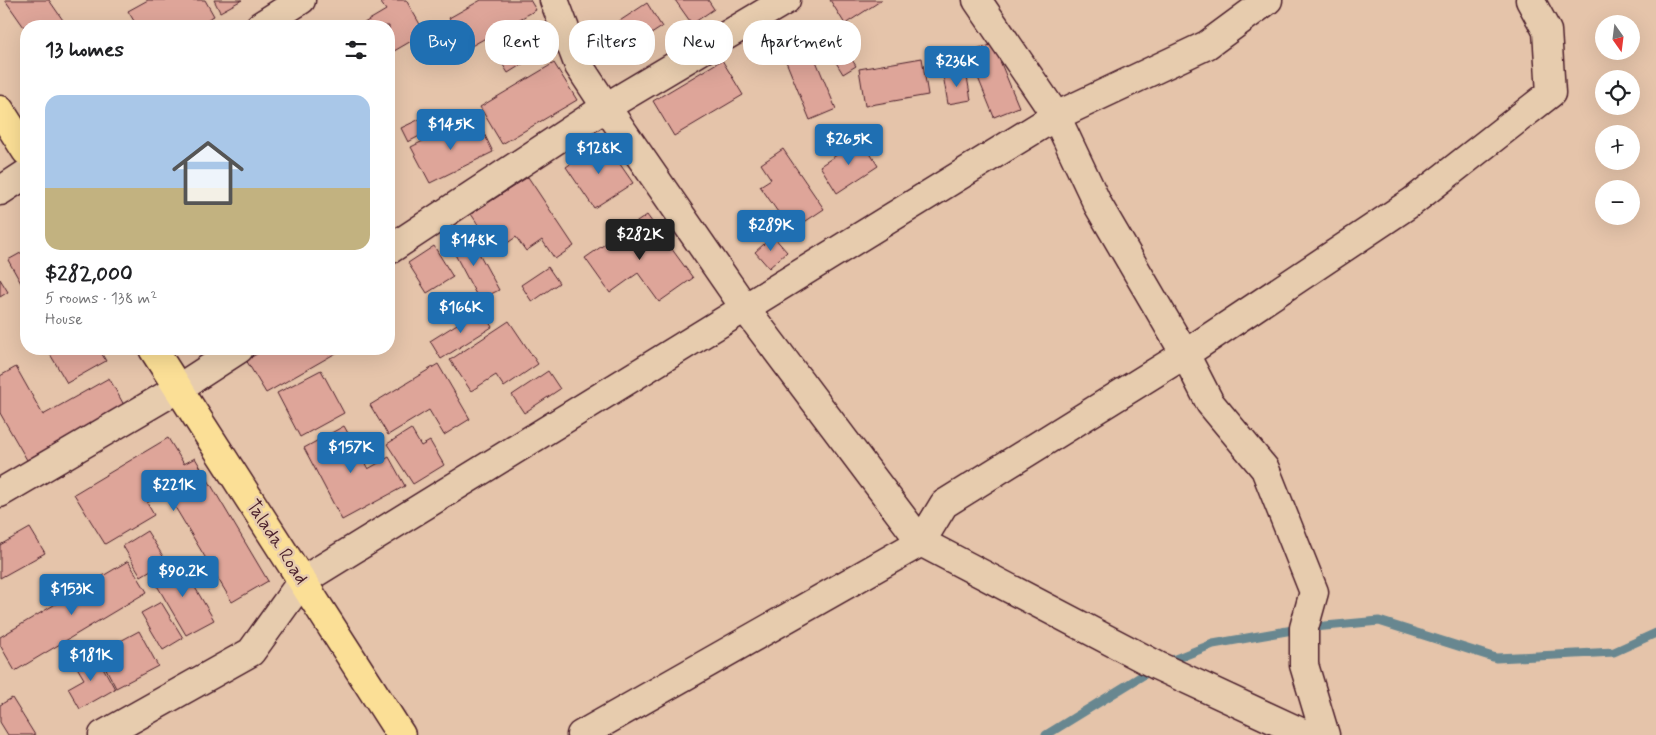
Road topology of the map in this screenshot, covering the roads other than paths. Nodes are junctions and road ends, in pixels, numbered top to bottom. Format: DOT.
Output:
graph roads {
  1 [pos="301,0"];
  2 [pos="554,0"];
  3 [pos="786,0"];
  4 [pos="977,0"];
  5 [pos="1268,0"];
  6 [pos="1530,0"];
  7 [pos="269,20"];
  8 [pos="606,107"];
  9 [pos="0,110"];
  10 [pos="1056,116"];
  11 [pos="20,142"];
  12 [pos="20,178"];
  13 [pos="0,191"];
  14 [pos="395,246"];
  15 [pos="745,308"];
  16 [pos="1185,354"];
  17 [pos="158,355"];
  18 [pos="230,355"];
  19 [pos="179,388"];
  20 [pos="0,493"];
  21 [pos="921,542"];
  22 [pos="302,581"];
  23 [pos="103,735"];
  24 [pos="401,735"];
  25 [pos="581,735"];
  26 [pos="1307,735"];
  27 [pos="1325,735"];
  1 -- 7 [label="street"];
  2 -- 8 [label="street"];
  3 -- 8 [label="street"];
  4 -- 10 [label="street"];
  5 -- 10 [label="street"];
  6 -- 16 [label="street"];
  8 -- 14 [label="street"];
  8 -- 15 [label="street"];
  9 -- 11 [label="main road"];
  10 -- 15 [label="street"];
  10 -- 16 [label="street"];
  12 -- 13 [label="street"];
  15 -- 21 [label="street"];
  15 -- 22 [label="street"];
  16 -- 21 [label="street"];
  16 -- 27 [label="street"];
  17 -- 19 [label="main road, Talada Road"];
  18 -- 19 [label="street"];
  19 -- 20 [label="street"];
  19 -- 22 [label="main road, Talada Road"];
  21 -- 25 [label="street"];
  21 -- 26 [label="street"];
  22 -- 23 [label="street"];
  22 -- 24 [label="main road, Talada Road"];
}
